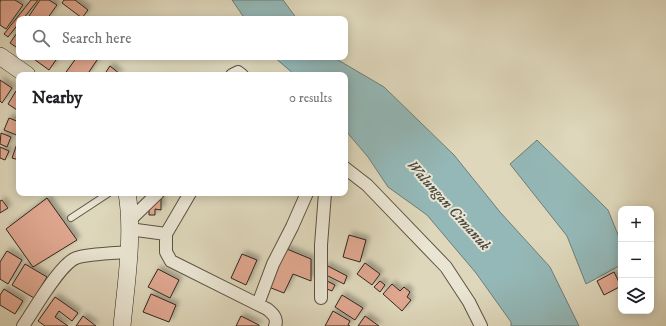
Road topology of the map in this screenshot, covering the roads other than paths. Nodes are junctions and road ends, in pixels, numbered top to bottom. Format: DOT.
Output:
graph roads {
  1 [pos="0,56"];
  2 [pos="23,72"];
  3 [pos="348,170"];
  4 [pos="104,196"];
  5 [pos="127,196"];
  6 [pos="155,196"];
  7 [pos="188,196"];
  8 [pos="306,196"];
  9 [pos="325,196"];
  10 [pos="71,218"];
  11 [pos="129,224"];
  12 [pos="166,234"];
  13 [pos="128,252"];
  14 [pos="321,298"];
  15 [pos="258,304"];
  16 [pos="23,326"];
  17 [pos="122,326"];
  18 [pos="276,326"];
  19 [pos="481,326"];
  1 -- 2 [label="street"];
  3 -- 19 [label="street"];
  4 -- 10 [label="lane"];
  5 -- 11 [label="street"];
  6 -- 11 [label="street"];
  7 -- 12 [label="street"];
  8 -- 15 [label="street"];
  9 -- 14 [label="street"];
  11 -- 12 [label="street"];
  11 -- 13 [label="street"];
  12 -- 15 [label="street"];
  13 -- 16 [label="street"];
  13 -- 17 [label="street"];
  15 -- 18 [label="street"];
}
